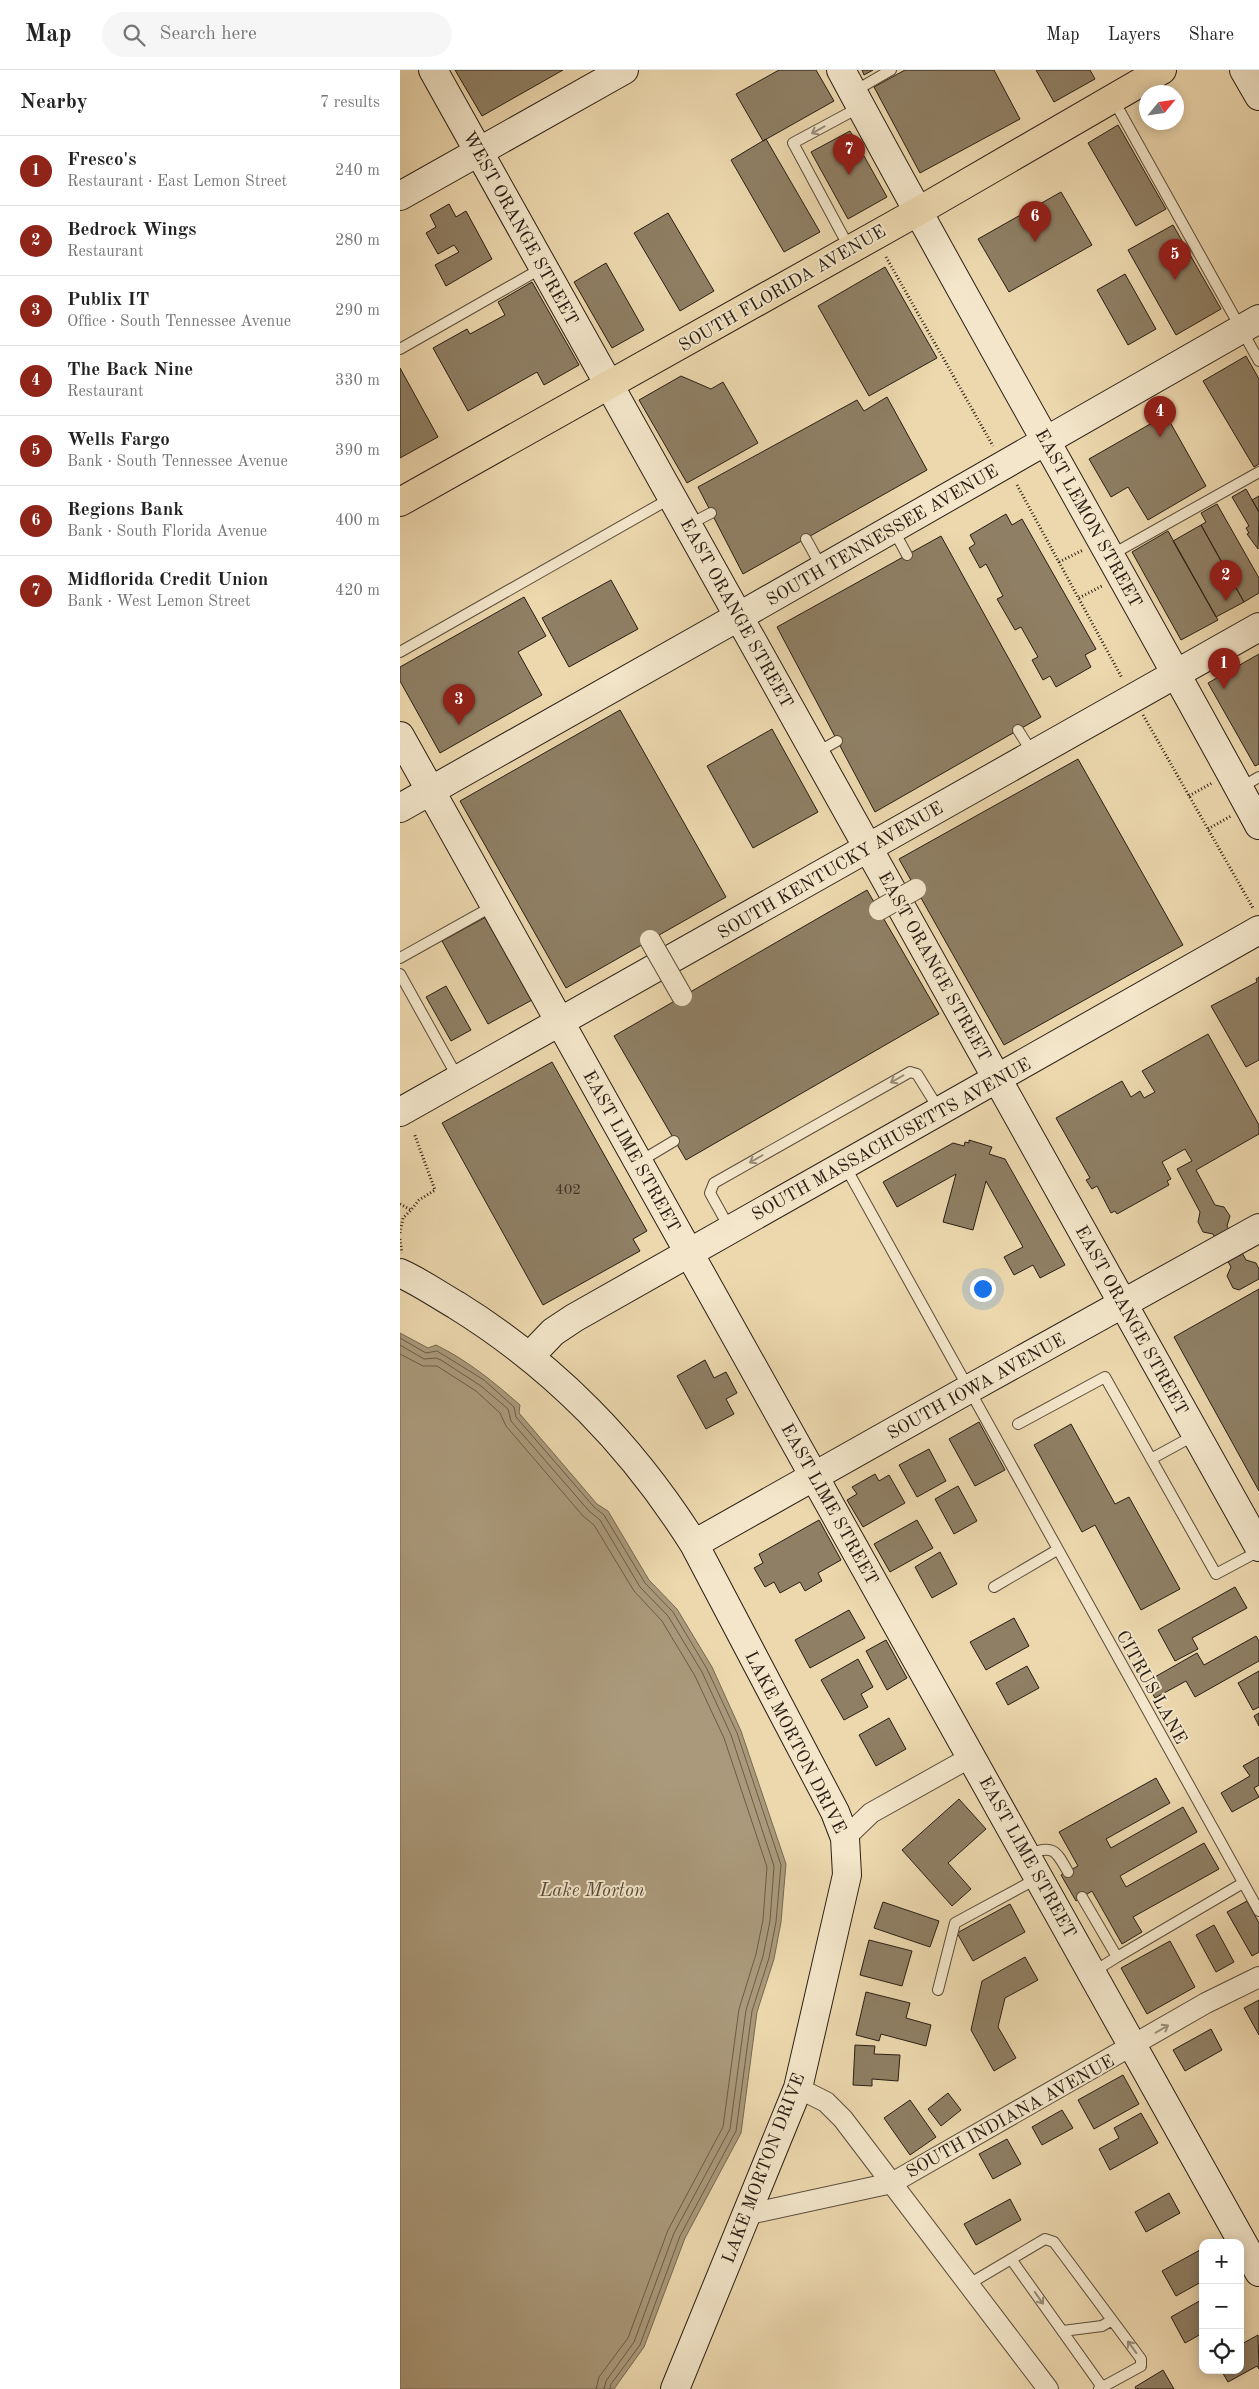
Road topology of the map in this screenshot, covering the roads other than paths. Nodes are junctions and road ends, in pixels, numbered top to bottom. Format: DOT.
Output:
graph roads {
  1 [pos="433,70"];
  2 [pos="624,70"];
  3 [pos="891,70"];
  4 [pos="1162,70"];
  5 [pos="1244,70"];
  6 [pos="852,89"];
  7 [pos="1259,96"];
  8 [pos="1113,98"];
  9 [pos="478,151"];
  10 [pos="400,196"];
  11 [pos="917,212"];
  12 [pos="850,249"];
  13 [pos="543,268"];
  14 [pos="1250,324"];
  15 [pos="400,349"];
  16 [pos="1259,361"];
  17 [pos="610,386"];
  18 [pos="1046,441"];
  19 [pos="1259,472"];
  20 [pos="672,497"];
  21 [pos="400,502"];
  22 [pos="711,513"];
  23 [pos="687,526"];
  24 [pos="892,528"];
  25 [pos="806,538"];
  26 [pos="1098,552"];
  27 [pos="907,555"];
  28 [pos="822,568"];
  29 [pos="738,617"];
  30 [pos="1259,627"];
  31 [pos="400,652"];
  32 [pos="1177,674"];
  33 [pos="1018,730"];
  34 [pos="400,736"];
  35 [pos="1034,755"];
  36 [pos="1238,782"];
  37 [pos="430,790"];
  38 [pos="400,808"];
  39 [pos="1259,824"];
  40 [pos="869,848"];
  41 [pos="495,905"];
  42 [pos="1256,919"];
  43 [pos="650,940"];
  44 [pos="400,958"];
  45 [pos="400,974"];
  46 [pos="682,996"];
  47 [pos="562,1023"];
  48 [pos="459,1080"];
  49 [pos="998,1080"];
  50 [pos="940,1112"];
  51 [pos="407,1123"];
  52 [pos="674,1141"];
  53 [pos="638,1163"];
  54 [pos="845,1165"];
  55 [pos="1259,1228"];
  56 [pos="730,1230"];
  57 [pos="688,1254"];
  58 [pos="401,1263"];
  59 [pos="1123,1303"];
  60 [pos="530,1356"];
  61 [pos="969,1389"];
  62 [pos="1018,1424"];
  63 [pos="1196,1434"];
  64 [pos="1151,1458"];
  65 [pos="815,1476"];
  66 [pos="694,1544"];
  67 [pos="1259,1549"];
  68 [pos="1058,1550"];
  69 [pos="994,1587"];
  70 [pos="971,1756"];
  71 [pos="845,1838"];
  72 [pos="1033,1866"];
  73 [pos="1068,1872"];
  74 [pos="1243,1883"];
  75 [pos="1082,1897"];
  76 [pos="1259,1910"];
  77 [pos="1117,1957"];
  78 [pos="1093,1972"];
  79 [pos="1259,1977"];
  80 [pos="938,1990"];
  81 [pos="1134,2046"];
  82 [pos="798,2088"];
  83 [pos="892,2183"];
  84 [pos="745,2215"];
  85 [pos="1011,2259"];
  86 [pos="1259,2272"];
  87 [pos="969,2284"];
  88 [pos="1112,2320"];
  89 [pos="1063,2331"];
  90 [pos="1101,2388"];
  91 [pos="675,2389"];
  92 [pos="1048,2389"];
  1 -- 9 [label="street, WEST ORANGE STREET"];
  2 -- 9 [label="street"];
  3 -- 6 [label="lane"];
  4 -- 8 [label="main road, SOUTH FLORIDA AVENUE"];
  5 -- 7 [label="street"];
  6 -- 11 [label="street, EAST LEMON STREET"];
  6 -- 12 [label="lane, one-way"];
  8 -- 11 [label="main road, SOUTH FLORIDA AVENUE"];
  8 -- 14 [label="lane"];
  9 -- 10 [label="street"];
  9 -- 13 [label="street, WEST ORANGE STREET"];
  11 -- 12 [label="main road, SOUTH FLORIDA AVENUE"];
  11 -- 18 [label="street, EAST LEMON STREET"];
  12 -- 17 [label="main road, SOUTH FLORIDA AVENUE"];
  13 -- 15 [label="lane"];
  13 -- 17 [label="street, WEST ORANGE STREET"];
  14 -- 16 [label="lane"];
  14 -- 18 [label="street, SOUTH TENNESSEE AVENUE"];
  17 -- 20 [label="street, EAST ORANGE STREET"];
  17 -- 21 [label="main road, SOUTH FLORIDA AVENUE"];
  18 -- 24 [label="street, SOUTH TENNESSEE AVENUE"];
  18 -- 26 [label="street, EAST LEMON STREET"];
  19 -- 26 [label="lane"];
  20 -- 23 [label="street, EAST ORANGE STREET"];
  20 -- 31 [label="lane"];
  22 -- 23 [label="lane"];
  23 -- 29 [label="street, EAST ORANGE STREET"];
  24 -- 27 [label="lane"];
  24 -- 28 [label="street, SOUTH TENNESSEE AVENUE"];
  25 -- 28 [label="lane"];
  26 -- 32 [label="street, EAST LEMON STREET"];
  28 -- 29 [label="street, SOUTH TENNESSEE AVENUE"];
  29 -- 37 [label="street, SOUTH TENNESSEE AVENUE"];
  29 -- 40 [label="street, EAST ORANGE STREET"];
  30 -- 32 [label="street, SOUTH KENTUCKY AVENUE"];
  32 -- 35 [label="street, SOUTH KENTUCKY AVENUE"];
  32 -- 36 [label="street, EAST LEMON STREET"];
  33 -- 35 [label="lane"];
  34 -- 37 [label="street, EAST LIME STREET"];
  35 -- 40 [label="street, SOUTH KENTUCKY AVENUE"];
  36 -- 39 [label="street, EAST LEMON STREET"];
  37 -- 38 [label="street, SOUTH TENNESSEE AVENUE"];
  37 -- 41 [label="street, EAST LIME STREET"];
  40 -- 47 [label="street, SOUTH KENTUCKY AVENUE"];
  40 -- 49 [label="street, EAST ORANGE STREET"];
  41 -- 44 [label="lane"];
  41 -- 47 [label="street, EAST LIME STREET"];
  42 -- 49 [label="street, SOUTH MASSACHUSETTS AVENUE"];
  43 -- 46 [label="street, bridge"];
  45 -- 48 [label="lane"];
  47 -- 48 [label="street, SOUTH KENTUCKY AVENUE"];
  47 -- 53 [label="street, EAST LIME STREET"];
  48 -- 51 [label="street, SOUTH KENTUCKY AVENUE"];
  49 -- 50 [label="street, SOUTH MASSACHUSETTS AVENUE"];
  49 -- 59 [label="street, EAST ORANGE STREET"];
  50 -- 54 [label="street, SOUTH MASSACHUSETTS AVENUE"];
  50 -- 56 [label="lane, one-way"];
  52 -- 53 [label="lane"];
  53 -- 57 [label="street, EAST LIME STREET"];
  54 -- 56 [label="street, SOUTH MASSACHUSETTS AVENUE"];
  54 -- 61 [label="lane, CITRUS LANE"];
  55 -- 59 [label="street, SOUTH IOWA AVENUE"];
  56 -- 57 [label="street, SOUTH MASSACHUSETTS AVENUE"];
  57 -- 60 [label="street, SOUTH MASSACHUSETTS AVENUE"];
  57 -- 65 [label="street, EAST LIME STREET"];
  58 -- 60 [label="street, LAKE MORTON DRIVE"];
  59 -- 61 [label="street, SOUTH IOWA AVENUE"];
  59 -- 63 [label="street, EAST ORANGE STREET"];
  60 -- 66 [label="street, LAKE MORTON DRIVE"];
  61 -- 65 [label="street, SOUTH IOWA AVENUE"];
  61 -- 68 [label="lane, CITRUS LANE"];
  62 -- 64 [label="lane"];
  63 -- 64 [label="lane"];
  63 -- 67 [label="street, EAST ORANGE STREET"];
  64 -- 67 [label="lane"];
  65 -- 66 [label="street, SOUTH IOWA AVENUE"];
  65 -- 70 [label="street, EAST LIME STREET"];
  66 -- 71 [label="street, LAKE MORTON DRIVE"];
  68 -- 69 [label="lane"];
  68 -- 74 [label="lane, CITRUS LANE"];
  70 -- 71 [label="street"];
  70 -- 72 [label="street, EAST LIME STREET"];
  71 -- 82 [label="street, LAKE MORTON DRIVE"];
  72 -- 73 [label="lane"];
  72 -- 78 [label="street, EAST LIME STREET"];
  72 -- 80 [label="lane"];
  74 -- 76 [label="lane, CITRUS LANE"];
  74 -- 77 [label="lane"];
  75 -- 77 [label="lane"];
  77 -- 78 [label="lane"];
  78 -- 81 [label="street, EAST LIME STREET"];
  81 -- 79 [label="street, SOUTH INDIANA AVENUE, one-way"];
  81 -- 83 [label="street, SOUTH INDIANA AVENUE"];
  81 -- 86 [label="street, EAST LIME STREET"];
  82 -- 83 [label="street"];
  82 -- 84 [label="street, LAKE MORTON DRIVE"];
  83 -- 84 [label="street, SOUTH INDIANA AVENUE"];
  83 -- 87 [label="street"];
  84 -- 91 [label="street, LAKE MORTON DRIVE"];
  85 -- 87 [label="lane"];
  85 -- 88 [label="lane"];
  85 -- 89 [label="lane, one-way"];
  87 -- 92 [label="street"];
  88 -- 89 [label="lane"];
  90 -- 88 [label="lane, one-way"];
  89 -- 90 [label="lane"];
}
